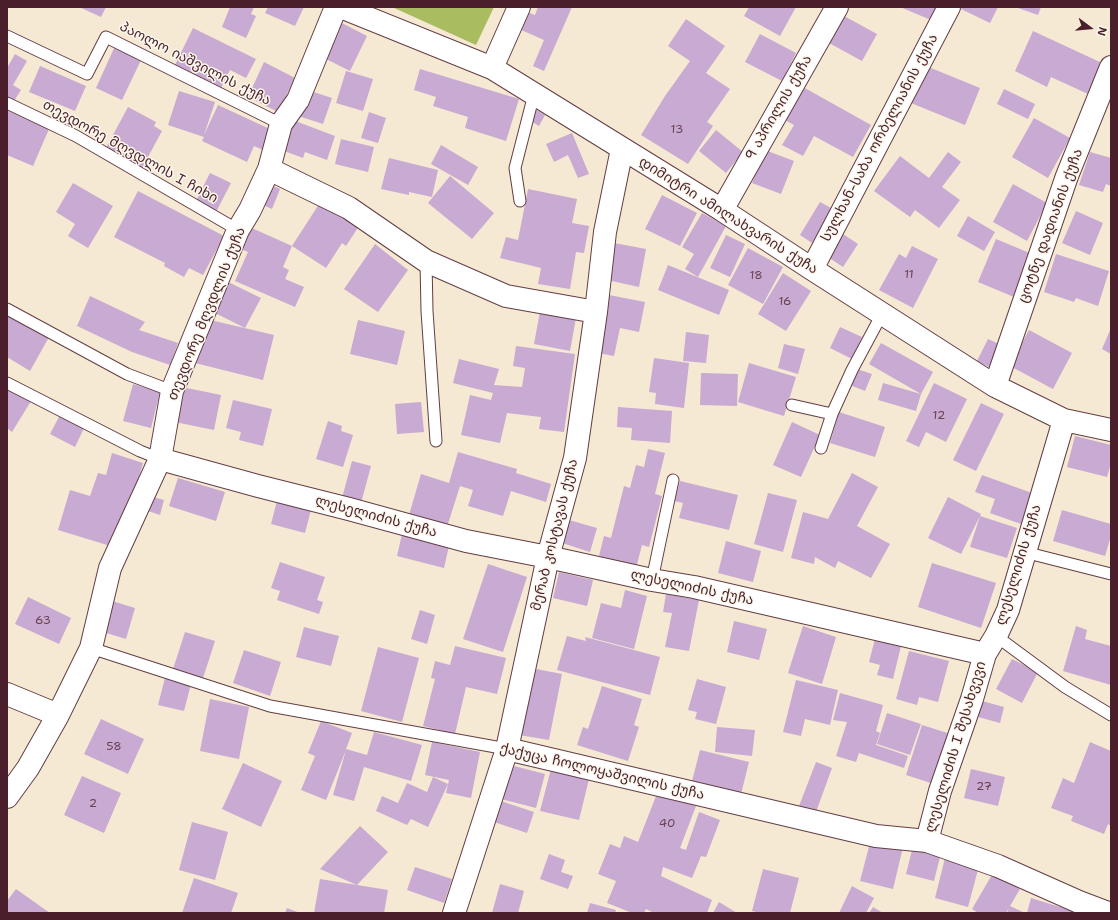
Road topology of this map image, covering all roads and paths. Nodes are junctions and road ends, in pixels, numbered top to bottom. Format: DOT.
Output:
graph roads {
  1 [pos="336,7"];
  2 [pos="341,7"];
  3 [pos="519,7"];
  4 [pos="837,7"];
  5 [pos="949,7"];
  6 [pos="7,36"];
  7 [pos="1111,67"];
  8 [pos="492,68"];
  9 [pos="534,94"];
  10 [pos="7,102"];
  11 [pos="281,124"];
  12 [pos="622,148"];
  13 [pos="269,169"];
  14 [pos="520,201"];
  15 [pos="722,210"];
  16 [pos="238,230"];
  17 [pos="426,261"];
  18 [pos="812,269"];
  19 [pos="7,309"];
  20 [pos="596,312"];
  21 [pos="882,314"];
  22 [pos="7,383"];
  23 [pos="995,386"];
  24 [pos="172,391"];
  25 [pos="792,405"];
  26 [pos="832,414"];
  27 [pos="1064,420"];
  28 [pos="1111,430"];
  29 [pos="436,441"];
  30 [pos="821,448"];
  31 [pos="160,459"];
  32 [pos="673,480"];
  33 [pos="1024,552"];
  34 [pos="548,557"];
  35 [pos="1111,574"];
  36 [pos="652,580"];
  37 [pos="991,645"];
  38 [pos="91,648"];
  39 [pos="7,694"];
  40 [pos="58,715"];
  41 [pos="1111,715"];
  42 [pos="507,749"];
  43 [pos="7,797"];
  44 [pos="927,841"];
  45 [pos="454,913"];
  46 [pos="1108,913"];
  1 -- 11 [label="street, თევდორე მღვდლის ქუჩა"];
  2 -- 8 [label="street, დიმიტრი ამილახვარის ქუჩა"];
  3 -- 8 [label="street"];
  4 -- 15 [label="street, 9 აპრილის ქუჩა"];
  5 -- 18 [label="street, სულხან-საბა ორბელიანის ქუჩა"];
  6 -- 11 [label="lane, პაოლო იაშვილის ქუჩა"];
  7 -- 23 [label="street, ცოტნე დადიანის ქუჩა"];
  8 -- 9 [label="street, დიმიტრი ამილახვარის ქუჩა"];
  9 -- 12 [label="street, დიმიტრი ამილახვარის ქუჩა"];
  9 -- 14 [label="lane"];
  10 -- 16 [label="lane, თევდორე მღვდლის I ჩიხი"];
  11 -- 13 [label="street, თევდორე მღვდლის ქუჩა"];
  12 -- 15 [label="street, დიმიტრი ამილახვარის ქუჩა"];
  12 -- 20 [label="street, მერაბ კოსტავას ქუჩა"];
  13 -- 16 [label="street, თევდორე მღვდლის ქუჩა"];
  13 -- 17 [label="street"];
  15 -- 18 [label="street, დიმიტრი ამილახვარის ქუჩა"];
  16 -- 24 [label="street, თევდორე მღვდლის ქუჩა"];
  17 -- 20 [label="street"];
  17 -- 29 [label="lane"];
  18 -- 21 [label="street, დიმიტრი ამილახვარის ქუჩა"];
  19 -- 24 [label="lane"];
  20 -- 34 [label="street, მერაბ კოსტავას ქუჩა"];
  21 -- 23 [label="street, დიმიტრი ამილახვარის ქუჩა"];
  21 -- 26 [label="lane"];
  22 -- 31 [label="lane"];
  23 -- 27 [label="street, დიმიტრი ამილახვარის ქუჩა"];
  24 -- 31 [label="street, თევდორე მღვდლის ქუჩა"];
  25 -- 26 [label="lane"];
  26 -- 30 [label="lane"];
  27 -- 28 [label="street, დიმიტრი ამილახვარის ქუჩა"];
  27 -- 33 [label="street, ლესელიძის ქუჩა"];
  31 -- 34 [label="street, ლესელიძის ქუჩა"];
  31 -- 38 [label="street, თევდორე მღვდლის ქუჩა"];
  32 -- 36 [label="lane"];
  33 -- 35 [label="lane"];
  33 -- 37 [label="street, ლესელიძის ქუჩა"];
  34 -- 36 [label="street, ლესელიძის ქუჩა"];
  34 -- 42 [label="street, მერაბ კოსტავას ქუჩა"];
  36 -- 37 [label="street, ლესელიძის ქუჩა"];
  37 -- 41 [label="lane"];
  37 -- 44 [label="street, ლესელიძის I შესახვევი"];
  38 -- 40 [label="street, თევდორე მღვდლის ქუჩა"];
  38 -- 42 [label="lane, ქაქუცა ჩოლოყაშვილის ქუჩა"];
  39 -- 40 [label="street"];
  40 -- 43 [label="street, თევდორე მღვდლის ქუჩა"];
  42 -- 44 [label="street, ქაქუცა ჩოლოყაშვილის ქუჩა"];
  42 -- 45 [label="street, მერაბ კოსტავას ქუჩა"];
  44 -- 46 [label="street, ქაქუცა ჩოლოყაშვილის ქუჩა"];
}
